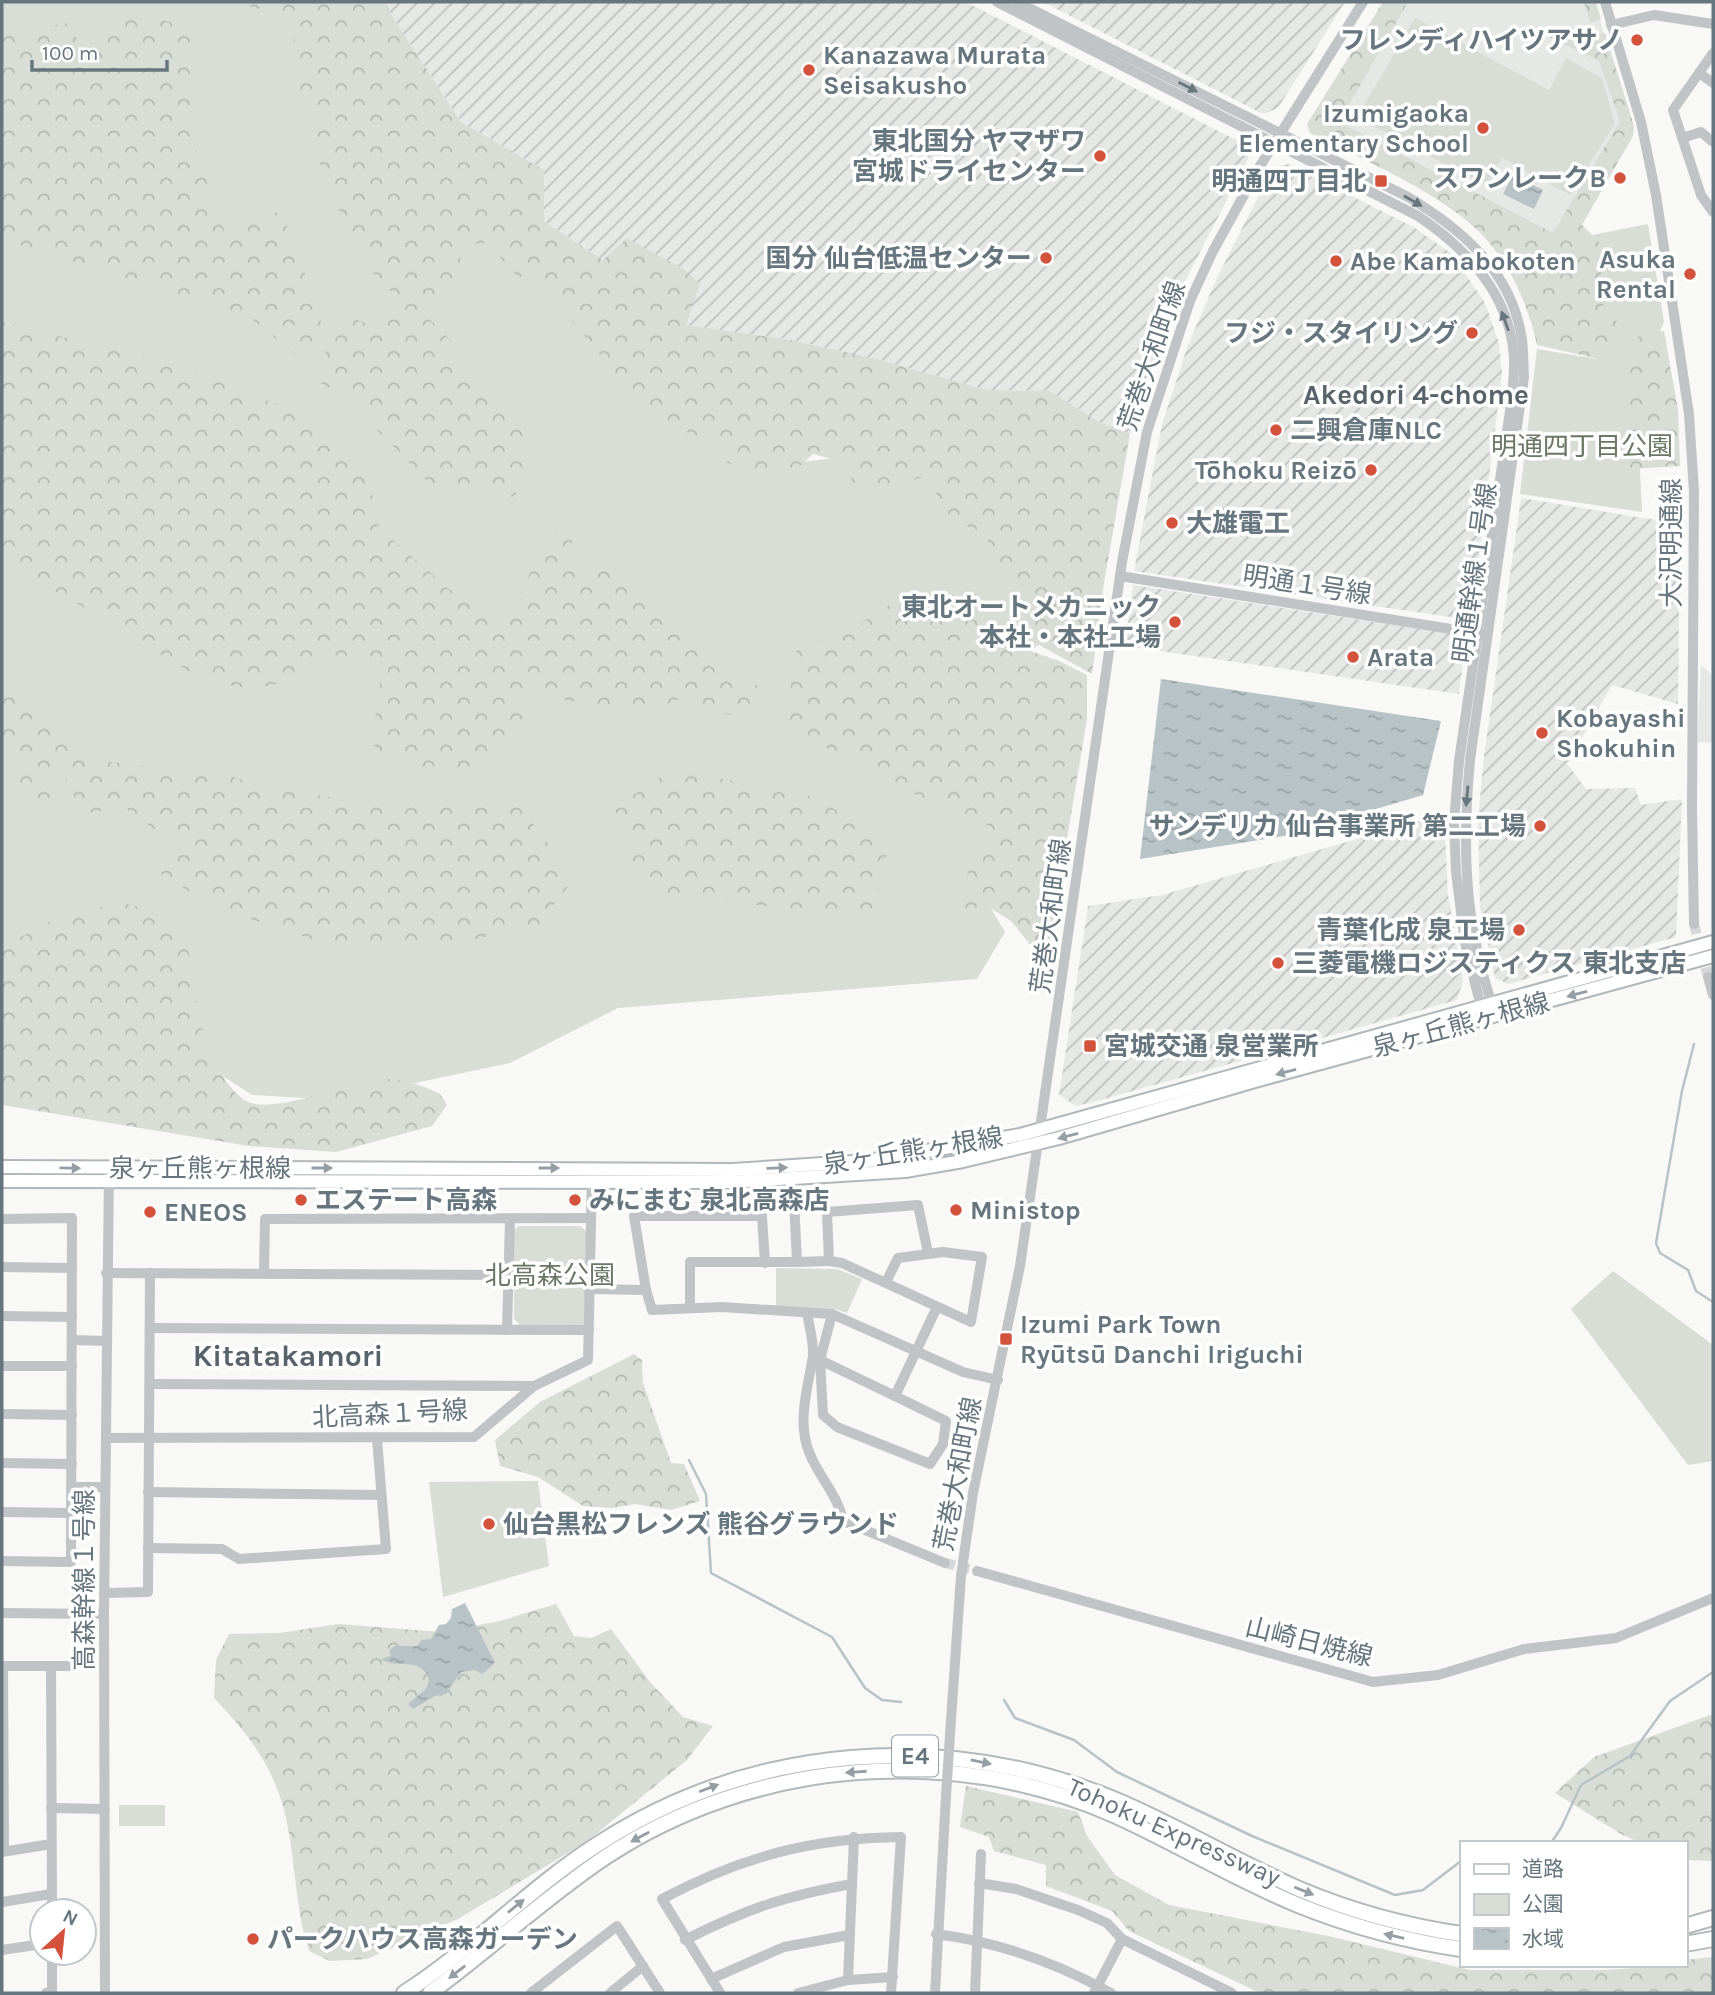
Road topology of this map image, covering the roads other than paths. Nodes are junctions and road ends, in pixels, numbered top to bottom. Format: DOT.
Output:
graph roads {
  1 [pos="997,2"];
  2 [pos="1363,2"];
  3 [pos="1605,2"];
  4 [pos="1020,5"];
  5 [pos="1713,24"];
  6 [pos="1611,25"];
  7 [pos="1713,53"];
  8 [pos="1699,73"];
  9 [pos="1713,83"];
  10 [pos="1682,138"];
  11 [pos="1278,139"];
  12 [pos="1713,142"];
  13 [pos="1713,212"];
  14 [pos="1120,576"];
  15 [pos="1483,634"];
  16 [pos="1695,925"];
  17 [pos="1713,942"];
  18 [pos="1713,956"];
  19 [pos="1708,976"];
  20 [pos="1713,995"];
  21 [pos="1488,1011"];
  22 [pos="1042,1129"];
  23 [pos="1040,1143"];
  24 [pos="2,1167"];
  25 [pos="592,1169"];
  26 [pos="109,1174"];
  27 [pos="793,1180"];
  28 [pos="2,1181"];
  29 [pos="592,1182"];
  30 [pos="591,1218"];
  31 [pos="2,1219"];
  32 [pos="510,1219"];
  33 [pos="928,1253"];
  34 [pos="829,1261"];
  35 [pos="797,1262"];
  36 [pos="765,1263"];
  37 [pos="2,1267"];
  38 [pos="72,1268"];
  39 [pos="106,1273"];
  40 [pos="150,1273"];
  41 [pos="264,1273"];
  42 [pos="508,1275"];
  43 [pos="886,1282"];
  44 [pos="590,1289"];
  45 [pos="646,1290"];
  46 [pos="690,1307"];
  47 [pos="937,1307"];
  48 [pos="807,1312"];
  49 [pos="832,1314"];
  50 [pos="2,1316"];
  51 [pos="72,1317"];
  52 [pos="151,1328"];
  53 [pos="508,1330"];
  54 [pos="589,1331"];
  55 [pos="72,1340"];
  56 [pos="106,1341"];
  57 [pos="916,1352"];
  58 [pos="820,1360"];
  59 [pos="2,1366"];
  60 [pos="72,1366"];
  61 [pos="998,1380"];
  62 [pos="150,1384"];
  63 [pos="534,1386"];
  64 [pos="895,1396"];
  65 [pos="2,1414"];
  66 [pos="72,1415"];
  67 [pos="106,1438"];
  68 [pos="149,1438"];
  69 [pos="377,1439"];
  70 [pos="2,1463"];
  71 [pos="72,1464"];
  72 [pos="71,1487"];
  73 [pos="106,1487"];
  74 [pos="148,1493"];
  75 [pos="379,1495"];
  76 [pos="2,1512"];
  77 [pos="71,1513"];
  78 [pos="148,1548"];
  79 [pos="2,1561"];
  80 [pos="945,1563"];
  81 [pos="977,1571"];
  82 [pos="104,1593"];
  83 [pos="1713,1598"];
  84 [pos="2,1613"];
  85 [pos="104,1614"];
  86 [pos="51,1666"];
  87 [pos="75,1666"];
  88 [pos="2,1667"];
  89 [pos="2,1716"];
  90 [pos="2,1764"];
  91 [pos="51,1808"];
  92 [pos="105,1809"];
  93 [pos="854,1837"];
  94 [pos="51,1844"];
  95 [pos="3,1852"];
  96 [pos="981,1854"];
  97 [pos="979,1883"];
  98 [pos="852,1884"];
  99 [pos="51,1894"];
  100 [pos="51,1897"];
  101 [pos="2,1902"];
  102 [pos="1713,1917"];
  103 [pos="1713,1924"];
  104 [pos="1687,1927"];
  105 [pos="1687,1928"];
  106 [pos="936,1934"];
  107 [pos="1460,1934"];
  108 [pos="849,1935"];
  109 [pos="1122,1939"];
  110 [pos="1713,1939"];
  111 [pos="685,1940"];
  112 [pos="977,1940"];
  113 [pos="1687,1944"];
  114 [pos="28,1946"];
  115 [pos="1460,1949"];
  116 [pos="2,1950"];
  117 [pos="642,1966"];
  118 [pos="52,1967"];
  119 [pos="893,1977"];
  120 [pos="711,1979"];
  121 [pos="848,1980"];
  122 [pos="1096,1989"];
  123 [pos="46,1993"];
  124 [pos="106,1993"];
  125 [pos="404,1993"];
  126 [pos="430,1993"];
  127 [pos="531,1993"];
  128 [pos="610,1993"];
  129 [pos="660,1993"];
  130 [pos="720,1993"];
  131 [pos="798,1993"];
  132 [pos="891,1993"];
  133 [pos="935,1993"];
  134 [pos="975,1993"];
  135 [pos="1111,1993"];
  136 [pos="1232,1993"];
  1 -- 4 [label="street"];
  2 -- 11 [label="street, 荒巻大和町線"];
  3 -- 6 [label="street, 大沢明通線"];
  4 -- 11 [label="street"];
  5 -- 6 [label="street"];
  6 -- 16 [label="street, 大沢明通線"];
  7 -- 8 [label="street"];
  8 -- 9 [label="street"];
  8 -- 10 [label="street"];
  10 -- 12 [label="street"];
  10 -- 13 [label="street"];
  11 -- 14 [label="street, 荒巻大和町線"];
  11 -- 15 [label="street"];
  14 -- 15 [label="street, 明通１号線"];
  14 -- 22 [label="street, 荒巻大和町線"];
  15 -- 21 [label="street"];
  17 -- 21 [label="main road, 泉ヶ丘熊ヶ根線"];
  18 -- 21 [label="main road, 泉ヶ丘熊ヶ根線, one-way"];
  19 -- 20 [label="street"];
  21 -- 22 [label="main road, 泉ヶ丘熊ヶ根線"];
  21 -- 23 [label="main road, 泉ヶ丘熊ヶ根線, one-way"];
  22 -- 23 [label="street, 荒巻大和町線"];
  25 -- 22 [label="main road, 泉ヶ丘熊ヶ根線, one-way"];
  23 -- 27 [label="main road, 泉ヶ丘熊ヶ根線"];
  23 -- 61 [label="street, 荒巻大和町線"];
  24 -- 26 [label="main road, 泉ヶ丘熊ヶ根線, one-way"];
  26 -- 25 [label="main road, 泉ヶ丘熊ヶ根線, one-way"];
  25 -- 29 [label="street, 北高森１号線"];
  26 -- 28 [label="main road, 泉ヶ丘熊ヶ根線"];
  26 -- 29 [label="main road, 泉ヶ丘熊ヶ根線"];
  26 -- 39 [label="street, 高森幹線１号線"];
  27 -- 29 [label="main road, 泉ヶ丘熊ヶ根線"];
  27 -- 35 [label="street"];
  29 -- 30 [label="street, 北高森１号線"];
  30 -- 32 [label="street"];
  30 -- 44 [label="street, 北高森１号線"];
  31 -- 38 [label="street"];
  32 -- 41 [label="street"];
  32 -- 42 [label="street"];
  33 -- 34 [label="street"];
  33 -- 43 [label="street"];
  33 -- 47 [label="street"];
  34 -- 35 [label="street"];
  34 -- 43 [label="street"];
  35 -- 36 [label="street"];
  36 -- 45 [label="street"];
  36 -- 46 [label="street"];
  37 -- 38 [label="street"];
  38 -- 51 [label="street"];
  39 -- 40 [label="street"];
  39 -- 56 [label="street, 高森幹線１号線"];
  40 -- 41 [label="street"];
  40 -- 52 [label="street"];
  41 -- 42 [label="street"];
  42 -- 53 [label="street"];
  43 -- 47 [label="street"];
  44 -- 45 [label="street"];
  44 -- 54 [label="street, 北高森１号線"];
  45 -- 46 [label="street"];
  46 -- 48 [label="street"];
  47 -- 57 [label="street"];
  48 -- 49 [label="street"];
  48 -- 80 [label="street"];
  49 -- 57 [label="street"];
  49 -- 58 [label="street"];
  50 -- 51 [label="street"];
  51 -- 55 [label="street"];
  52 -- 53 [label="street"];
  52 -- 62 [label="street"];
  53 -- 54 [label="street"];
  54 -- 63 [label="street, 北高森１号線"];
  55 -- 56 [label="street"];
  55 -- 60 [label="street"];
  56 -- 67 [label="street, 高森幹線１号線"];
  57 -- 61 [label="street"];
  57 -- 64 [label="street"];
  58 -- 64 [label="street"];
  58 -- 64 [label="street"];
  59 -- 60 [label="street"];
  60 -- 66 [label="street"];
  61 -- 106 [label="street, 荒巻大和町線, bridge"];
  62 -- 63 [label="street"];
  62 -- 68 [label="street"];
  63 -- 69 [label="street, 北高森１号線"];
  65 -- 66 [label="street"];
  66 -- 71 [label="street"];
  67 -- 68 [label="street, 北高森１号線"];
  67 -- 73 [label="street, 高森幹線１号線"];
  68 -- 69 [label="street, 北高森１号線"];
  68 -- 74 [label="street"];
  69 -- 75 [label="street"];
  70 -- 71 [label="street"];
  71 -- 72 [label="street"];
  72 -- 73 [label="street"];
  72 -- 77 [label="street"];
  73 -- 82 [label="street, 高森幹線１号線"];
  74 -- 75 [label="street"];
  74 -- 78 [label="street"];
  75 -- 78 [label="street"];
  76 -- 77 [label="street"];
  77 -- 79 [label="street"];
  78 -- 82 [label="street"];
  81 -- 83 [label="street, 山崎日焼線"];
  82 -- 85 [label="street, 高森幹線１号線"];
  84 -- 85 [label="street"];
  85 -- 92 [label="street, 高森幹線１号線"];
  86 -- 87 [label="street"];
  86 -- 88 [label="street"];
  86 -- 91 [label="street"];
  88 -- 89 [label="street"];
  89 -- 90 [label="street"];
  90 -- 95 [label="street"];
  91 -- 92 [label="street"];
  91 -- 94 [label="street"];
  92 -- 124 [label="street, 高森幹線１号線"];
  93 -- 98 [label="street"];
  93 -- 111 [label="street"];
  93 -- 119 [label="street"];
  94 -- 95 [label="street"];
  94 -- 99 [label="street"];
  96 -- 97 [label="street"];
  97 -- 109 [label="street"];
  97 -- 112 [label="street"];
  98 -- 108 [label="street"];
  98 -- 111 [label="street"];
  99 -- 100 [label="street"];
  99 -- 101 [label="street"];
  102 -- 104 [label="highway"];
  103 -- 105 [label="highway"];
  106 -- 112 [label="street"];
  106 -- 133 [label="street"];
  125 -- 107 [label="highway, Tohoku Expressway / E4, one-way"];
  108 -- 120 [label="street"];
  108 -- 121 [label="street"];
  109 -- 122 [label="street"];
  109 -- 136 [label="street"];
  110 -- 113 [label="highway"];
  111 -- 120 [label="street"];
  112 -- 122 [label="street"];
  112 -- 134 [label="street"];
  114 -- 116 [label="street"];
  115 -- 126 [label="highway, Tohoku Expressway / E4, one-way"];
  117 -- 127 [label="street"];
  117 -- 128 [label="street"];
  117 -- 129 [label="street"];
  118 -- 123 [label="street"];
  119 -- 121 [label="street"];
  119 -- 132 [label="street"];
  120 -- 130 [label="street"];
  121 -- 131 [label="street"];
  122 -- 135 [label="street"];
}
